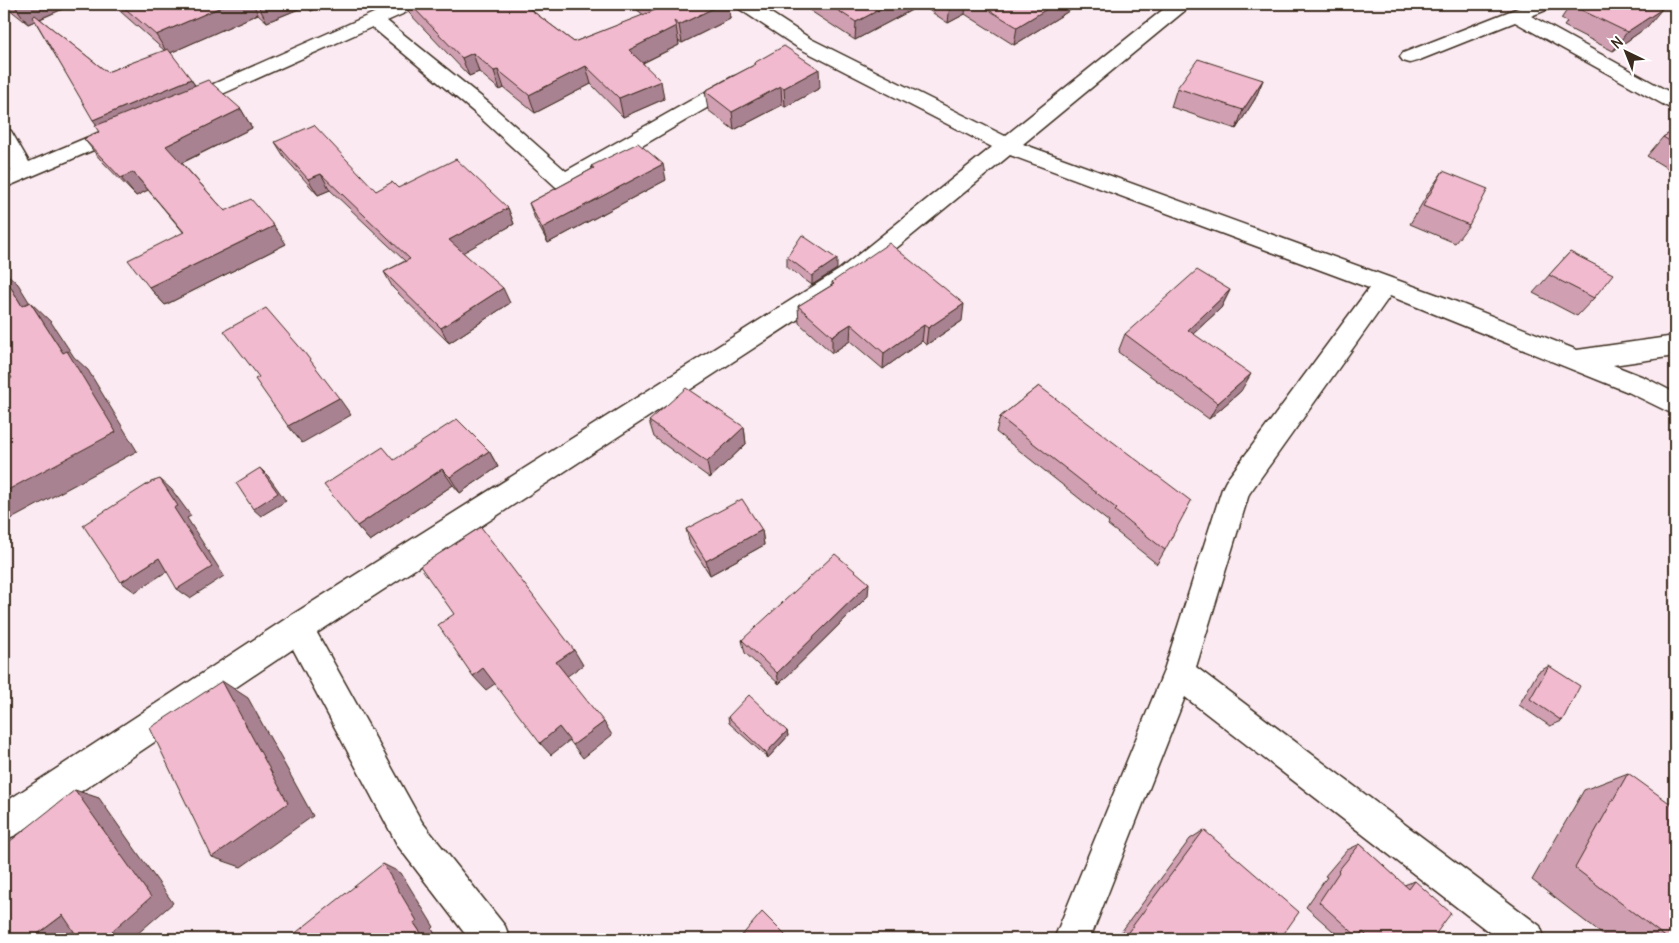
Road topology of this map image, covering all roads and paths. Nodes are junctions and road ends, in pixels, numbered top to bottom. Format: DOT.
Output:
graph roads {
  1 [pos="409,4"];
  2 [pos="745,4"];
  3 [pos="1181,4"];
  4 [pos="1544,4"];
  5 [pos="1516,15"];
  6 [pos="375,20"];
  7 [pos="1410,57"];
  8 [pos="753,72"];
  9 [pos="1675,103"];
  10 [pos="167,111"];
  11 [pos="140,123"];
  12 [pos="4,136"];
  13 [pos="1007,146"];
  14 [pos="23,172"];
  15 [pos="4,182"];
  16 [pos="1385,285"];
  17 [pos="1675,346"];
  18 [pos="1576,360"];
  19 [pos="1675,405"];
  20 [pos="298,628"];
  21 [pos="1179,673"];
  22 [pos="4,823"];
  23 [pos="492,939"];
  24 [pos="1072,939"];
  25 [pos="1527,939"];
  1 -- 6 [label="street"];
  2 -- 13 [label="street"];
  3 -- 13 [label="street"];
  4 -- 5 [label="street"];
  5 -- 7 [label="street"];
  5 -- 9 [label="street"];
  6 -- 8 [label="street"];
  6 -- 10 [label="street"];
  11 -- 14 [label="street"];
  12 -- 14 [label="street"];
  13 -- 16 [label="street"];
  13 -- 20 [label="street"];
  14 -- 15 [label="street"];
  16 -- 18 [label="street"];
  16 -- 21 [label="street"];
  17 -- 18 [label="street"];
  18 -- 19 [label="street"];
  20 -- 22 [label="street"];
  20 -- 23 [label="street"];
  21 -- 24 [label="street"];
  21 -- 25 [label="street"];
}
